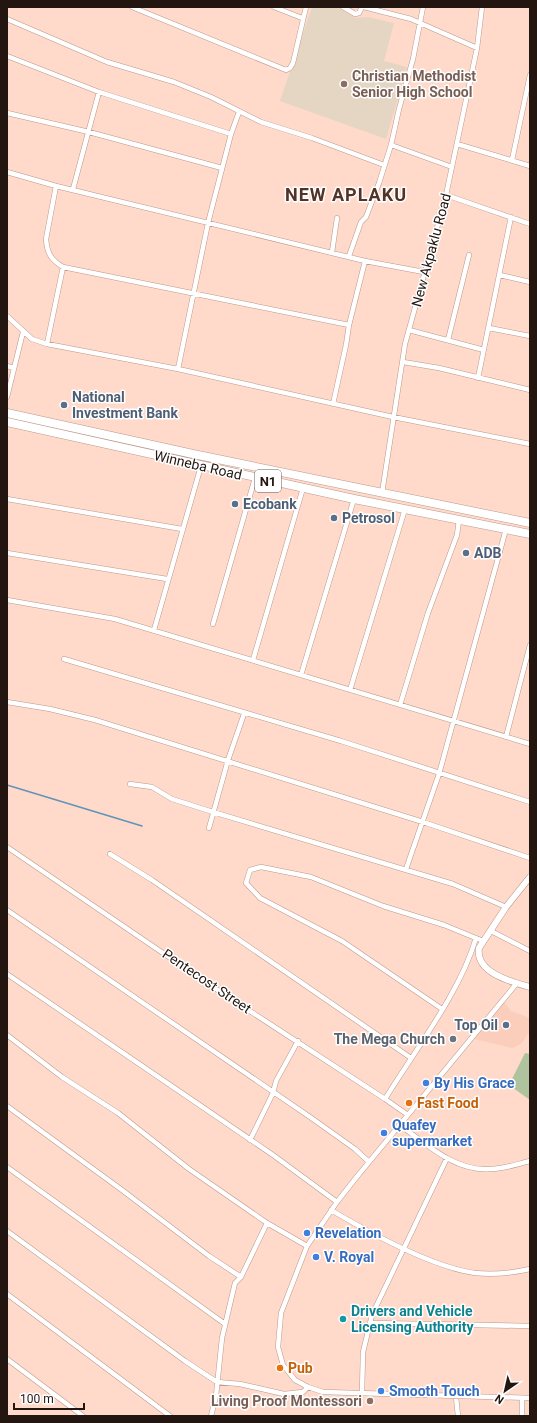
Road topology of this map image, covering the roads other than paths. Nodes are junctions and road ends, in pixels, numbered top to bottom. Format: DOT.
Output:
graph roads {
  1 [pos="132,7"];
  2 [pos="274,7"];
  3 [pos="306,7"];
  4 [pos="343,7"];
  5 [pos="363,7"];
  6 [pos="423,7"];
  7 [pos="482,7"];
  8 [pos="302,18"];
  9 [pos="7,19"];
  10 [pos="420,24"];
  11 [pos="476,48"];
  12 [pos="7,56"];
  13 [pos="530,75"];
  14 [pos="99,92"];
  15 [pos="239,112"];
  16 [pos="7,113"];
  17 [pos="90,132"];
  18 [pos="231,134"];
  19 [pos="457,144"];
  20 [pos="391,145"];
  21 [pos="512,160"];
  22 [pos="384,165"];
  23 [pos="530,166"];
  24 [pos="452,167"];
  25 [pos="222,168"];
  26 [pos="7,172"];
  27 [pos="56,186"];
  28 [pos="73,189"];
  29 [pos="446,195"];
  30 [pos="511,217"];
  31 [pos="337,218"];
  32 [pos="208,223"];
  33 [pos="530,224"];
  34 [pos="332,252"];
  35 [pos="469,255"];
  36 [pos="349,256"];
  37 [pos="365,261"];
  38 [pos="63,267"];
  39 [pos="424,272"];
  40 [pos="500,276"];
  41 [pos="530,282"];
  42 [pos="194,294"];
  43 [pos="7,316"];
  44 [pos="349,325"];
  45 [pos="489,328"];
  46 [pos="409,330"];
  47 [pos="23,332"];
  48 [pos="530,336"];
  49 [pos="448,340"];
  50 [pos="47,344"];
  51 [pos="484,350"];
  52 [pos="403,362"];
  53 [pos="7,366"];
  54 [pos="14,368"];
  55 [pos="178,369"];
  56 [pos="478,378"];
  57 [pos="530,390"];
  58 [pos="7,397"];
  59 [pos="333,404"];
  60 [pos="7,412"];
  61 [pos="18,415"];
  62 [pos="393,417"];
  63 [pos="7,422"];
  64 [pos="16,424"];
  65 [pos="530,444"];
  66 [pos="201,466"];
  67 [pos="255,478"];
  68 [pos="303,488"];
  69 [pos="382,493"];
  70 [pos="7,498"];
  71 [pos="354,499"];
  72 [pos="405,509"];
  73 [pos="459,520"];
  74 [pos="530,523"];
  75 [pos="182,529"];
  76 [pos="506,529"];
  77 [pos="530,534"];
  78 [pos="7,552"];
  79 [pos="167,579"];
  80 [pos="7,600"];
  81 [pos="213,624"];
  82 [pos="154,630"];
  83 [pos="530,644"];
  84 [pos="64,659"];
  85 [pos="253,660"];
  86 [pos="301,675"];
  87 [pos="350,690"];
  88 [pos="7,702"];
  89 [pos="400,705"];
  90 [pos="244,714"];
  91 [pos="452,722"];
  92 [pos="506,737"];
  93 [pos="530,744"];
  94 [pos="228,760"];
  95 [pos="439,774"];
  96 [pos="130,784"];
  97 [pos="530,802"];
  98 [pos="213,812"];
  99 [pos="423,822"];
  100 [pos="209,828"];
  101 [pos="7,847"];
  102 [pos="110,854"];
  103 [pos="530,858"];
  104 [pos="406,869"];
  105 [pos="529,879"];
  106 [pos="506,907"];
  107 [pos="7,910"];
  108 [pos="491,931"];
  109 [pos="476,938"];
  110 [pos="483,942"];
  111 [pos="530,951"];
  112 [pos="7,974"];
  113 [pos="517,984"];
  114 [pos="530,987"];
  115 [pos="442,1009"];
  116 [pos="7,1035"];
  117 [pos="298,1041"];
  118 [pos="410,1058"];
  119 [pos="273,1093"];
  120 [pos="385,1098"];
  121 [pos="7,1106"];
  122 [pos="408,1115"];
  123 [pos="400,1125"];
  124 [pos="250,1140"];
  125 [pos="446,1158"];
  126 [pos="530,1161"];
  127 [pos="369,1162"];
  128 [pos="7,1167"];
  129 [pos="337,1202"];
  130 [pos="332,1210"];
  131 [pos="267,1223"];
  132 [pos="7,1231"];
  133 [pos="307,1246"];
  134 [pos="404,1248"];
  135 [pos="530,1269"];
  136 [pos="241,1277"];
  137 [pos="7,1294"];
  138 [pos="370,1323"];
  139 [pos="225,1324"];
  140 [pos="530,1326"];
  141 [pos="7,1359"];
  142 [pos="217,1382"];
  143 [pos="308,1387"];
  144 [pos="362,1393"];
  145 [pos="456,1397"];
  146 [pos="530,1398"];
  147 [pos="522,1399"];
  148 [pos="83,1416"];
  149 [pos="170,1416"];
  150 [pos="211,1416"];
  151 [pos="458,1416"];
  152 [pos="522,1416"];
  1 -- 8 [label="street"];
  2 -- 8 [label="street"];
  3 -- 8 [label="street"];
  4 -- 5 [label="street"];
  5 -- 10 [label="street"];
  6 -- 10 [label="street"];
  7 -- 11 [label="street, New Akpaklu Road"];
  9 -- 15 [label="street"];
  10 -- 11 [label="street"];
  10 -- 20 [label="street"];
  11 -- 19 [label="street, New Akpaklu Road"];
  12 -- 14 [label="street"];
  13 -- 21 [label="street"];
  14 -- 17 [label="street"];
  14 -- 18 [label="street"];
  15 -- 18 [label="street"];
  15 -- 22 [label="street"];
  16 -- 17 [label="street"];
  17 -- 25 [label="street"];
  17 -- 28 [label="street"];
  18 -- 25 [label="street"];
  19 -- 21 [label="street"];
  19 -- 24 [label="street, New Akpaklu Road"];
  20 -- 22 [label="street"];
  20 -- 24 [label="street"];
  21 -- 23 [label="street"];
  22 -- 36 [label="street"];
  24 -- 29 [label="street, New Akpaklu Road"];
  25 -- 32 [label="street"];
  26 -- 27 [label="street"];
  27 -- 28 [label="street"];
  27 -- 38 [label="street"];
  28 -- 32 [label="street"];
  29 -- 30 [label="street"];
  29 -- 39 [label="street, New Akpaklu Road"];
  30 -- 33 [label="street"];
  30 -- 40 [label="street"];
  31 -- 34 [label="street"];
  32 -- 34 [label="street"];
  32 -- 42 [label="street"];
  34 -- 36 [label="street"];
  35 -- 49 [label="street"];
  36 -- 37 [label="street"];
  37 -- 39 [label="street"];
  37 -- 44 [label="street"];
  38 -- 42 [label="street"];
  38 -- 50 [label="street"];
  39 -- 46 [label="street, New Akpaklu Road"];
  40 -- 41 [label="street"];
  40 -- 45 [label="street"];
  42 -- 44 [label="street"];
  42 -- 55 [label="street"];
  43 -- 47 [label="street"];
  44 -- 59 [label="street"];
  45 -- 48 [label="street"];
  45 -- 51 [label="street"];
  46 -- 49 [label="street"];
  46 -- 52 [label="street, New Akpaklu Road"];
  47 -- 50 [label="street"];
  47 -- 54 [label="street"];
  49 -- 51 [label="street"];
  50 -- 55 [label="street"];
  51 -- 56 [label="street"];
  52 -- 56 [label="street"];
  52 -- 62 [label="street, New Akpaklu Road"];
  53 -- 54 [label="street"];
  54 -- 58 [label="street"];
  55 -- 59 [label="street"];
  56 -- 57 [label="street"];
  59 -- 62 [label="street"];
  60 -- 61 [label="highway, Winneba Road / N1"];
  61 -- 64 [label="highway"];
  61 -- 69 [label="highway, Winneba Road / N1"];
  62 -- 65 [label="street"];
  62 -- 69 [label="street, New Akpaklu Road"];
  63 -- 64 [label="highway, Winneba Road / N1"];
  64 -- 66 [label="highway, Winneba Road / N1"];
  66 -- 67 [label="highway, Winneba Road / N1"];
  66 -- 75 [label="street"];
  67 -- 68 [label="highway, Winneba Road / N1"];
  67 -- 81 [label="street"];
  68 -- 71 [label="highway, Winneba Road / N1"];
  68 -- 85 [label="street"];
  69 -- 74 [label="highway, Winneba Road / N1"];
  70 -- 75 [label="street"];
  71 -- 72 [label="highway, Winneba Road / N1"];
  71 -- 86 [label="street"];
  72 -- 73 [label="highway, Winneba Road / N1"];
  72 -- 87 [label="street"];
  73 -- 76 [label="highway, Winneba Road / N1"];
  73 -- 89 [label="street"];
  75 -- 79 [label="street"];
  76 -- 77 [label="highway, Winneba Road / N1"];
  76 -- 91 [label="street"];
  78 -- 79 [label="street"];
  79 -- 82 [label="street"];
  80 -- 82 [label="street"];
  82 -- 85 [label="street"];
  83 -- 92 [label="street"];
  84 -- 90 [label="street"];
  85 -- 86 [label="street"];
  86 -- 87 [label="street"];
  87 -- 89 [label="street"];
  88 -- 94 [label="street"];
  89 -- 91 [label="street"];
  90 -- 94 [label="street"];
  90 -- 95 [label="street"];
  91 -- 92 [label="street"];
  91 -- 95 [label="street"];
  92 -- 93 [label="street"];
  94 -- 98 [label="street"];
  94 -- 99 [label="street"];
  95 -- 97 [label="street"];
  95 -- 99 [label="street"];
  96 -- 98 [label="street"];
  98 -- 100 [label="street"];
  98 -- 104 [label="street"];
  99 -- 103 [label="street"];
  99 -- 104 [label="street"];
  101 -- 117 [label="street, Pentecost Street"];
  102 -- 118 [label="street"];
  104 -- 106 [label="street"];
  105 -- 106 [label="street"];
  106 -- 108 [label="street"];
  107 -- 119 [label="street"];
  108 -- 110 [label="street"];
  108 -- 111 [label="street"];
  109 -- 110 [label="street"];
  109 -- 115 [label="street"];
  109 -- 115 [label="street"];
  110 -- 113 [label="street"];
  112 -- 124 [label="street"];
  113 -- 114 [label="street"];
  113 -- 122 [label="street"];
  115 -- 118 [label="street"];
  116 -- 131 [label="street"];
  117 -- 119 [label="street"];
  117 -- 120 [label="street, Pentecost Street"];
  118 -- 120 [label="street"];
  119 -- 124 [label="street"];
  119 -- 127 [label="street"];
  120 -- 122 [label="street, Pentecost Street"];
  121 -- 136 [label="street"];
  122 -- 123 [label="street"];
  123 -- 125 [label="street"];
  123 -- 127 [label="street"];
  124 -- 129 [label="street"];
  125 -- 126 [label="street"];
  125 -- 134 [label="street"];
  127 -- 129 [label="street"];
  128 -- 139 [label="street"];
  129 -- 130 [label="street"];
  130 -- 133 [label="street"];
  130 -- 134 [label="street"];
  131 -- 133 [label="street"];
  131 -- 136 [label="street"];
  132 -- 142 [label="street"];
  133 -- 143 [label="street"];
  134 -- 135 [label="street"];
  134 -- 138 [label="street"];
  136 -- 139 [label="street"];
  137 -- 149 [label="street"];
  138 -- 140 [label="street"];
  138 -- 144 [label="street"];
  139 -- 142 [label="street"];
  141 -- 148 [label="street"];
  142 -- 143 [label="street"];
  142 -- 150 [label="street"];
  143 -- 144 [label="street"];
  144 -- 145 [label="street"];
  145 -- 147 [label="street"];
  145 -- 151 [label="street"];
  146 -- 147 [label="street"];
  147 -- 152 [label="street"];
}
